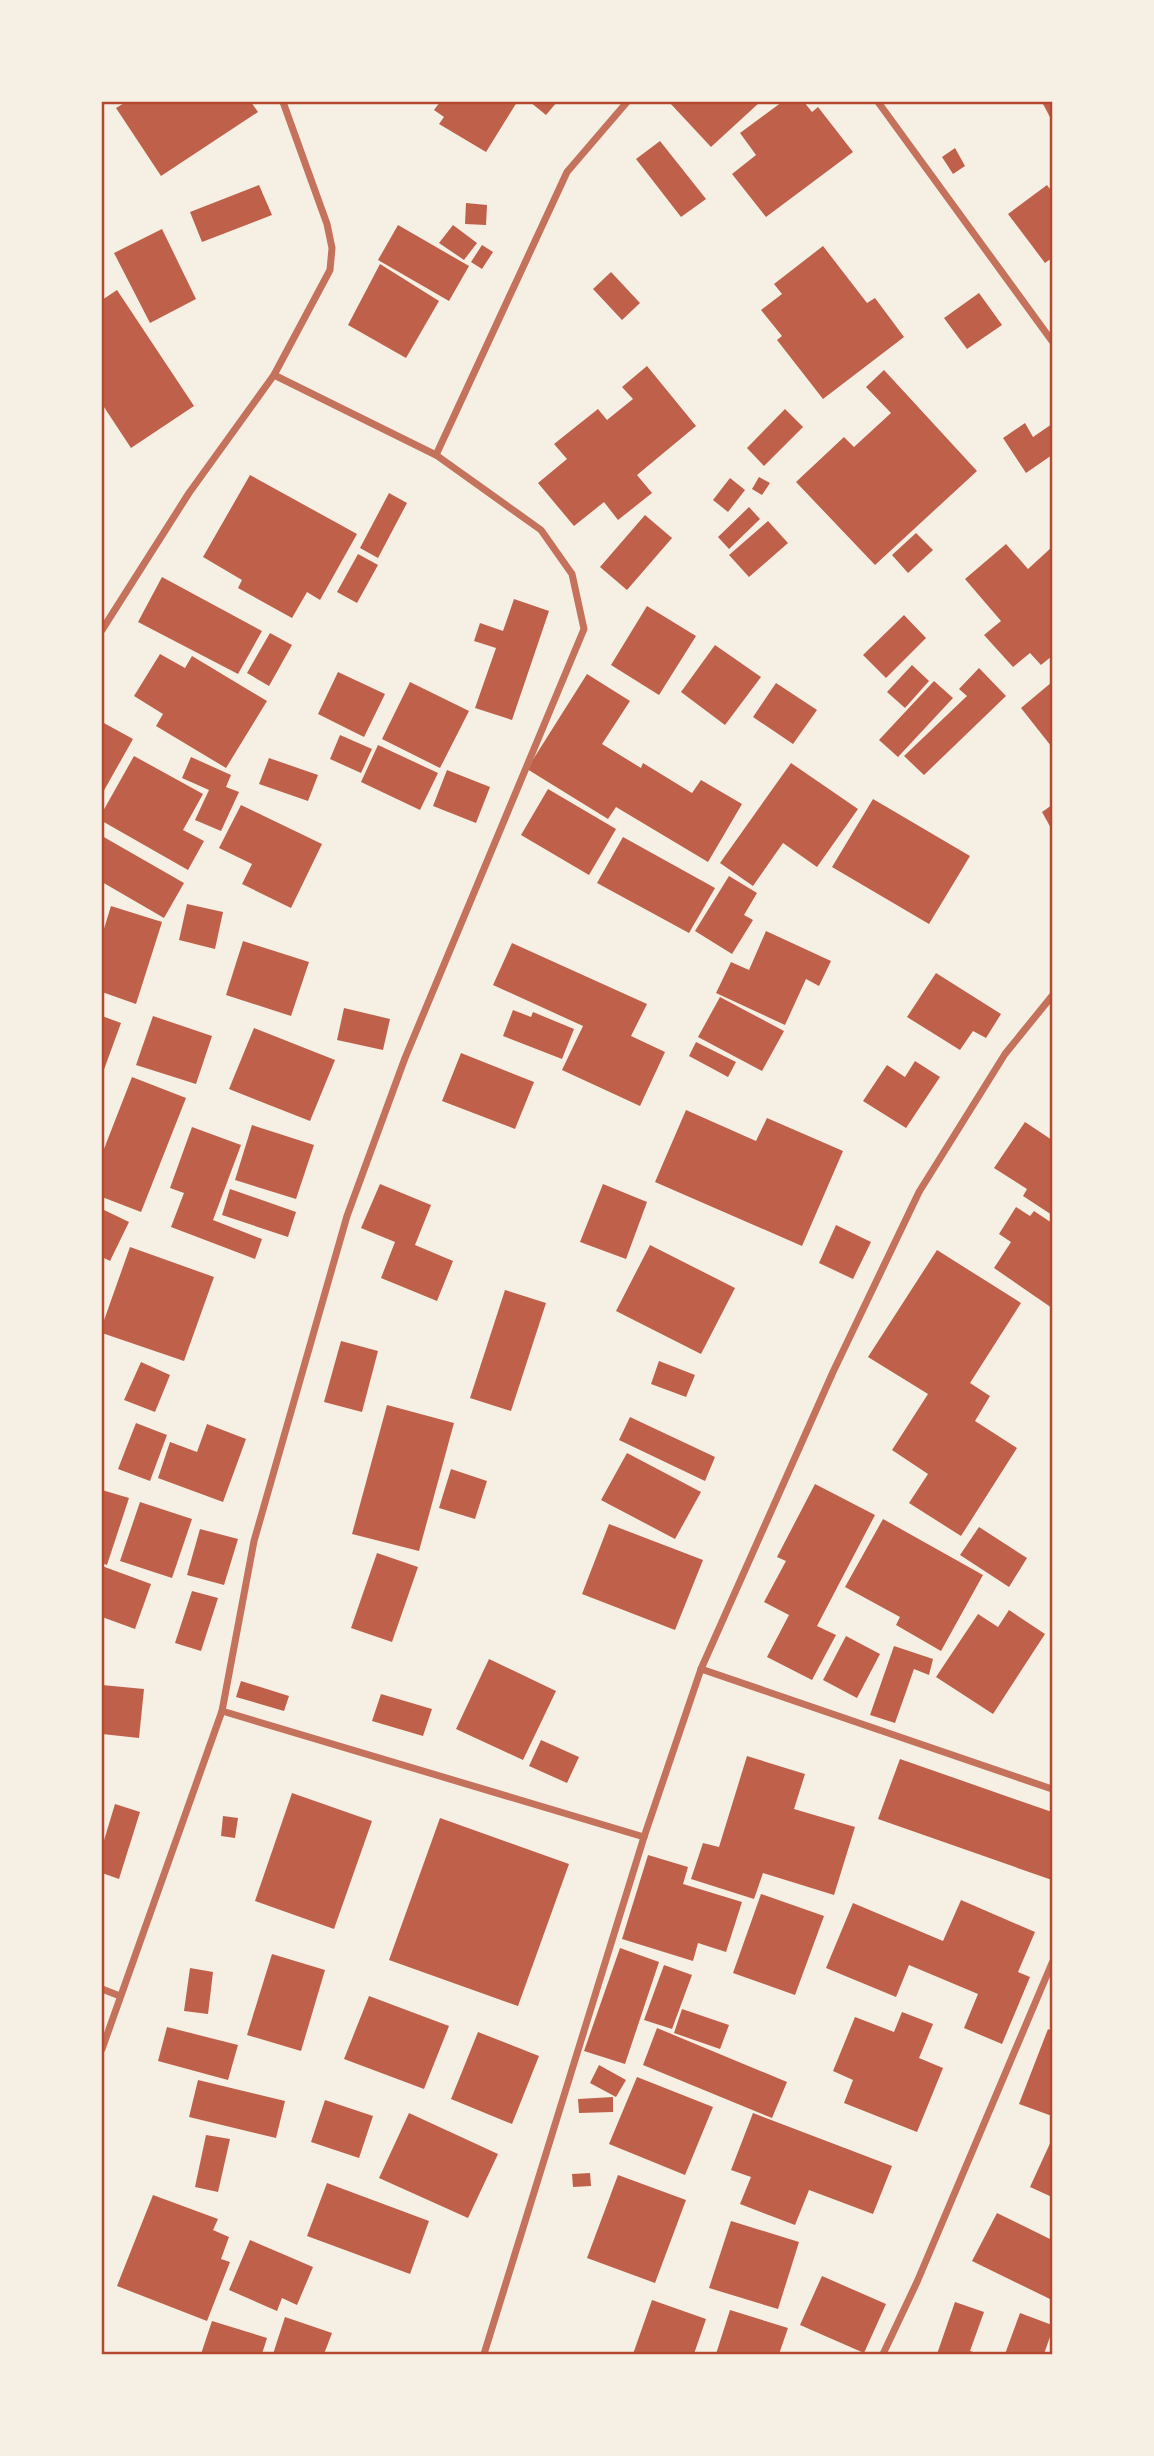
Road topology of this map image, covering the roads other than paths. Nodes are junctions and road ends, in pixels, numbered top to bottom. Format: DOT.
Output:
graph roads {
  1 [pos="283,102"];
  2 [pos="627,102"];
  3 [pos="878,102"];
  4 [pos="1052,341"];
  5 [pos="274,375"];
  6 [pos="436,455"];
  7 [pos="102,631"];
  8 [pos="1052,996"];
  9 [pos="701,1669"];
  10 [pos="222,1711"];
  11 [pos="1052,1789"];
  12 [pos="644,1837"];
  13 [pos="1052,1963"];
  14 [pos="102,1989"];
  15 [pos="120,1996"];
  16 [pos="102,2049"];
  17 [pos="484,2354"];
  18 [pos="883,2354"];
  1 -- 5 [label="street"];
  2 -- 6 [label="street"];
  3 -- 4 [label="street"];
  5 -- 6 [label="street"];
  5 -- 7 [label="street"];
  6 -- 10 [label="street"];
  8 -- 9 [label="street"];
  9 -- 11 [label="street"];
  9 -- 12 [label="street"];
  10 -- 12 [label="street"];
  10 -- 15 [label="street"];
  12 -- 17 [label="street"];
  13 -- 18 [label="street"];
  14 -- 15 [label="street"];
  15 -- 16 [label="street"];
}
